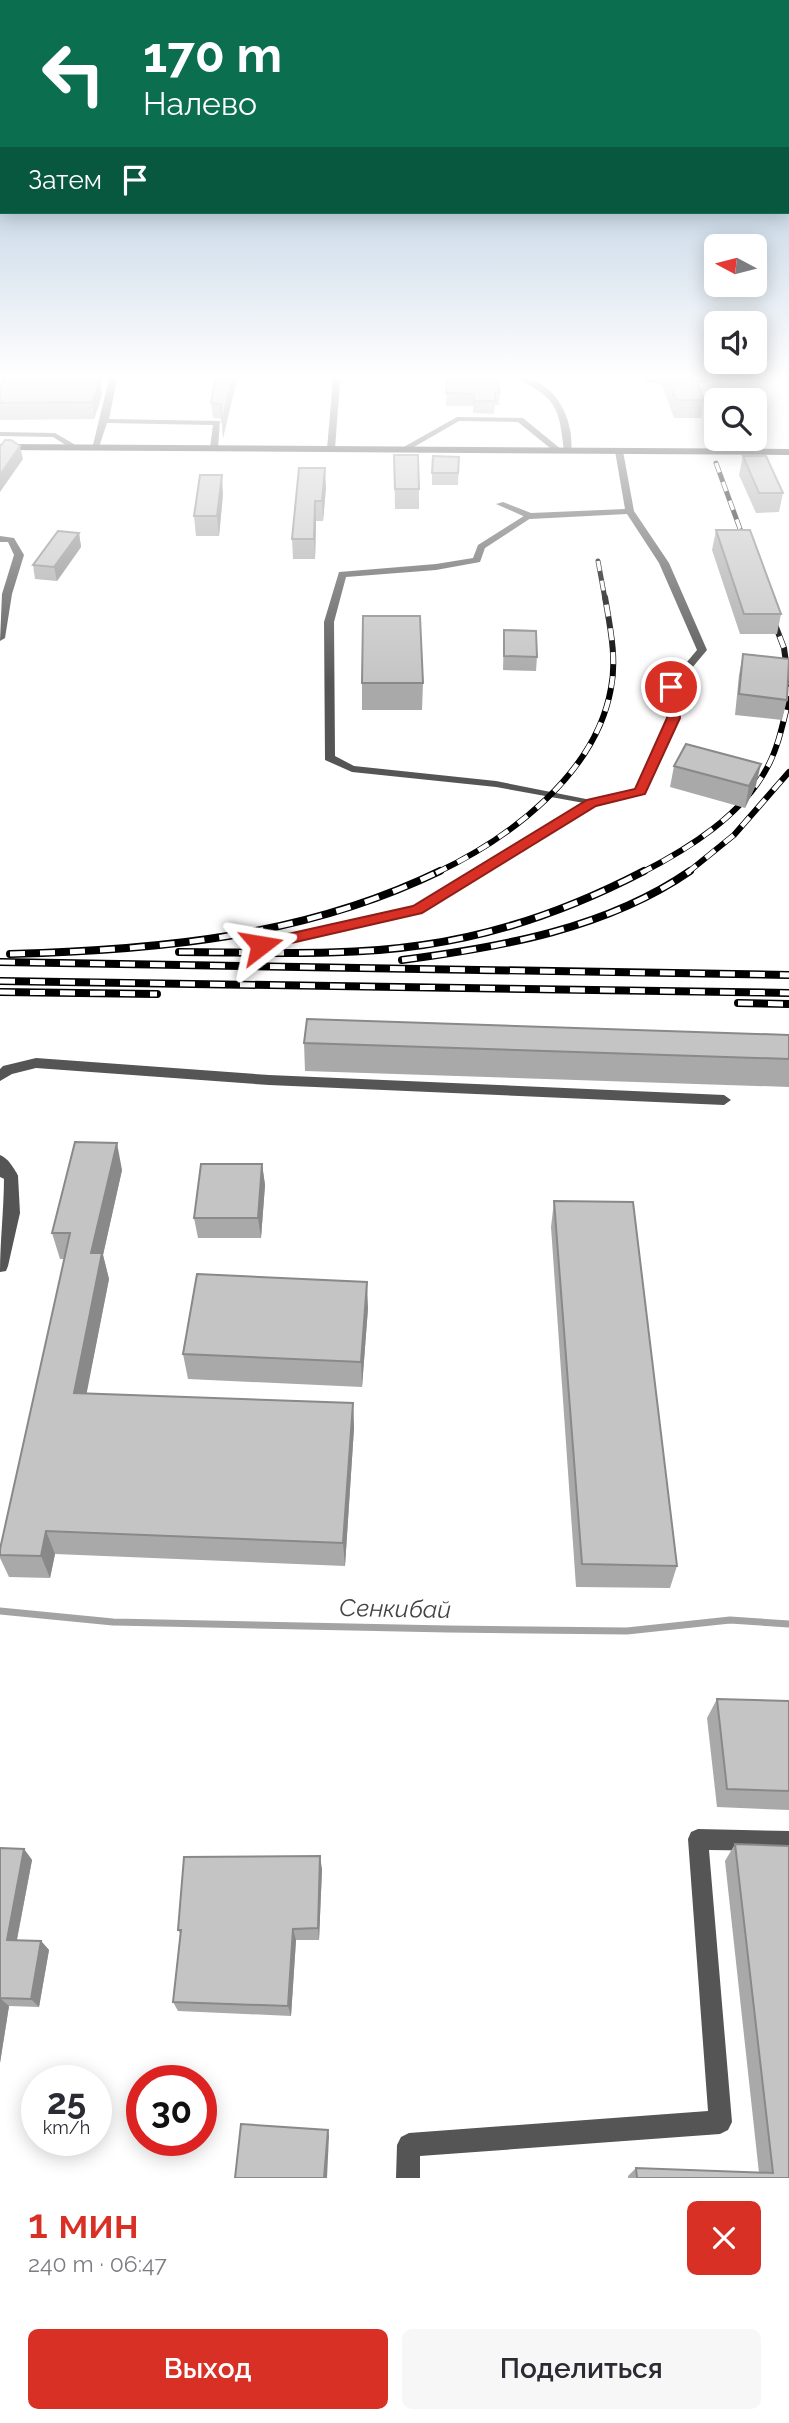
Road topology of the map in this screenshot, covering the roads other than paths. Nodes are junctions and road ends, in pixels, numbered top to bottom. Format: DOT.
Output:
graph roads {
  1 [pos="624,481"];
  2 [pos="500,504"];
  3 [pos="629,511"];
  4 [pos="530,516"];
  5 [pos="0,539"];
  6 [pos="0,638"];
  7 [pos="591,803"];
  8 [pos="261,945"];
  9 [pos="0,1076"];
  10 [pos="724,1100"];
  11 [pos="0,1161"];
  12 [pos="5,1173"];
  13 [pos="0,1266"];
  14 [pos="789,1841"];
  15 [pos="408,2178"];
  1 -- 3 [label="street"];
  2 -- 4 [label="street"];
  3 -- 4 [label="street"];
  3 -- 7 [label="street"];
  4 -- 7 [label="street"];
  5 -- 6 [label="street"];
  7 -- 8 [label="street"];
  9 -- 10 [label="street"];
  11 -- 12 [label="street"];
  12 -- 13 [label="street"];
  14 -- 15 [label="street"];
}
